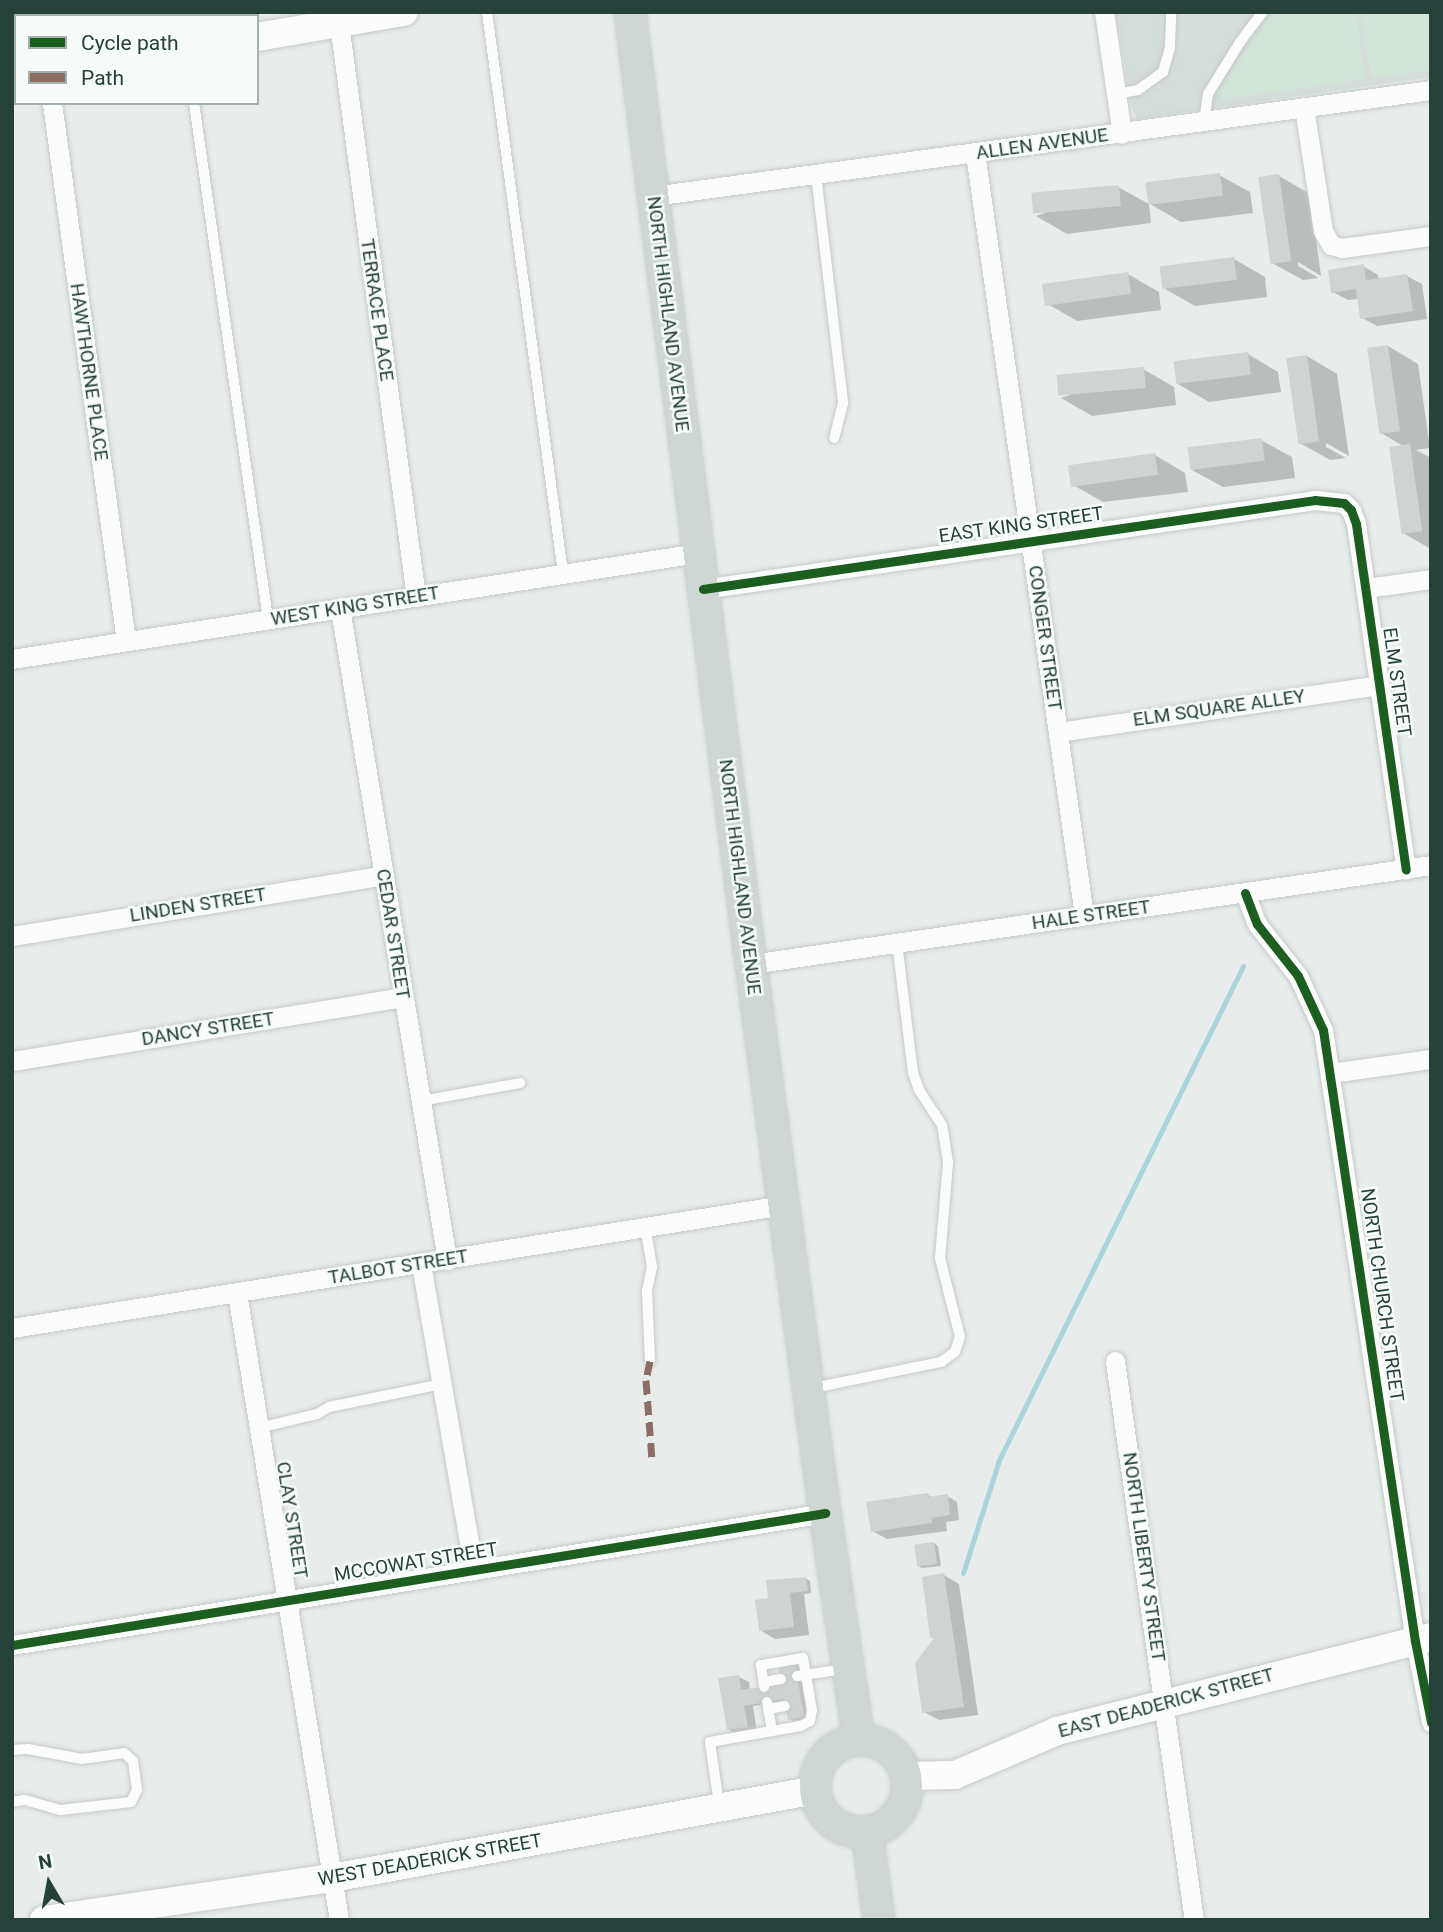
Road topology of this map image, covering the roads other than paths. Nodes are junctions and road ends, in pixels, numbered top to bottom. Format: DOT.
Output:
graph roads {
  1 [pos="404,12"];
  2 [pos="486,12"];
  3 [pos="630,12"];
  4 [pos="1104,12"];
  5 [pos="1171,12"];
  6 [pos="1263,12"];
  7 [pos="338,23"];
  8 [pos="259,37"];
  9 [pos="1431,90"];
  10 [pos="1115,94"];
  11 [pos="52,105"];
  12 [pos="194,105"];
  13 [pos="1304,107"];
  14 [pos="1204,122"];
  15 [pos="1122,134"];
  16 [pos="975,153"];
  17 [pos="816,175"];
  18 [pos="653,196"];
  19 [pos="1431,236"];
  20 [pos="834,438"];
  21 [pos="1344,503"];
  22 [pos="1030,541"];
  23 [pos="698,553"];
  24 [pos="563,573"];
  25 [pos="1431,579"];
  26 [pos="1366,588"];
  27 [pos="703,589"];
  28 [pos="416,597"];
  29 [pos="340,608"];
  30 [pos="268,619"];
  31 [pos="127,641"];
  32 [pos="12,659"];
  33 [pos="1380,685"];
  34 [pos="1058,732"];
  35 [pos="1431,865"];
  36 [pos="1406,869"];
  37 [pos="384,874"];
  38 [pos="1245,893"];
  39 [pos="1084,915"];
  40 [pos="12,936"];
  41 [pos="897,943"];
  42 [pos="751,964"];
  43 [pos="404,997"];
  44 [pos="1431,1059"];
  45 [pos="12,1062"];
  46 [pos="1331,1073"];
  47 [pos="520,1083"];
  48 [pos="421,1101"];
  49 [pos="783,1205"];
  50 [pos="645,1225"];
  51 [pos="447,1260"];
  52 [pos="421,1264"];
  53 [pos="237,1293"];
  54 [pos="12,1328"];
  55 [pos="1115,1360"];
  56 [pos="650,1361"];
  57 [pos="442,1384"];
  58 [pos="809,1389"];
  59 [pos="259,1428"];
  60 [pos="825,1513"];
  61 [pos="474,1570"];
  62 [pos="287,1600"];
  63 [pos="1423,1639"];
  64 [pos="12,1645"];
  65 [pos="848,1669"];
  66 [pos="802,1676"];
  67 [pos="780,1679"];
  68 [pos="1165,1702"];
  69 [pos="785,1706"];
  70 [pos="1431,1722"];
  71 [pos="772,1731"];
  72 [pos="859,1740"];
  73 [pos="12,1750"];
  74 [pos="906,1776"];
  75 [pos="815,1790"];
  76 [pos="12,1802"];
  77 [pos="719,1808"];
  78 [pos="867,1832"];
  79 [pos="332,1878"];
  80 [pos="44,1920"];
  81 [pos="339,1920"];
  82 [pos="879,1920"];
  83 [pos="1194,1920"];
  1 -- 7 [label="street"];
  2 -- 24 [label="lane"];
  3 -- 18 [label="main road, NORTH HIGHLAND AVENUE"];
  4 -- 10 [label="street"];
  5 -- 10 [label="lane"];
  6 -- 14 [label="lane"];
  7 -- 8 [label="street"];
  7 -- 28 [label="street, TERRACE PLACE"];
  9 -- 13 [label="street, ALLEN AVENUE"];
  10 -- 15 [label="street"];
  11 -- 31 [label="street, HAWTHORNE PLACE"];
  12 -- 30 [label="lane"];
  13 -- 14 [label="street, ALLEN AVENUE"];
  13 -- 19 [label="street"];
  14 -- 15 [label="street, ALLEN AVENUE"];
  15 -- 16 [label="street, ALLEN AVENUE"];
  16 -- 17 [label="street, ALLEN AVENUE"];
  16 -- 22 [label="street, CONGER STREET"];
  17 -- 18 [label="street, ALLEN AVENUE"];
  17 -- 20 [label="lane"];
  18 -- 23 [label="main road, NORTH HIGHLAND AVENUE"];
  21 -- 22 [label="street, EAST KING STREET"];
  21 -- 26 [label="street, ELM STREET"];
  22 -- 27 [label="street, EAST KING STREET"];
  22 -- 34 [label="street, CONGER STREET"];
  23 -- 24 [label="street, WEST KING STREET"];
  23 -- 27 [label="main road, NORTH HIGHLAND AVENUE"];
  24 -- 28 [label="street, WEST KING STREET"];
  25 -- 26 [label="street"];
  26 -- 33 [label="street, ELM STREET"];
  27 -- 42 [label="main road, NORTH HIGHLAND AVENUE"];
  28 -- 29 [label="street, WEST KING STREET"];
  29 -- 30 [label="street, WEST KING STREET"];
  29 -- 37 [label="street, CEDAR STREET"];
  30 -- 31 [label="street, WEST KING STREET"];
  31 -- 32 [label="street, WEST KING STREET"];
  33 -- 34 [label="street, ELM SQUARE ALLEY"];
  33 -- 36 [label="street, ELM STREET"];
  34 -- 39 [label="street, CONGER STREET"];
  35 -- 36 [label="street, HALE STREET"];
  36 -- 38 [label="street, HALE STREET"];
  37 -- 40 [label="street, LINDEN STREET"];
  37 -- 43 [label="street, CEDAR STREET"];
  38 -- 39 [label="street, HALE STREET"];
  38 -- 46 [label="street, NORTH CHURCH STREET"];
  39 -- 41 [label="street, HALE STREET"];
  41 -- 42 [label="street, HALE STREET"];
  41 -- 58 [label="lane"];
  42 -- 49 [label="main road, NORTH HIGHLAND AVENUE"];
  43 -- 45 [label="street, DANCY STREET"];
  43 -- 48 [label="street, CEDAR STREET"];
  44 -- 46 [label="street"];
  46 -- 63 [label="street, NORTH CHURCH STREET"];
  47 -- 48 [label="lane"];
  48 -- 51 [label="street, CEDAR STREET"];
  49 -- 50 [label="street, TALBOT STREET"];
  49 -- 58 [label="main road, NORTH HIGHLAND AVENUE"];
  50 -- 51 [label="street, TALBOT STREET"];
  50 -- 56 [label="lane"];
  51 -- 52 [label="street, TALBOT STREET"];
  52 -- 53 [label="street, TALBOT STREET"];
  52 -- 57 [label="street"];
  53 -- 54 [label="street, TALBOT STREET"];
  53 -- 59 [label="street, CLAY STREET"];
  55 -- 68 [label="street, NORTH LIBERTY STREET"];
  57 -- 59 [label="lane"];
  57 -- 61 [label="street"];
  58 -- 60 [label="main road, NORTH HIGHLAND AVENUE"];
  59 -- 62 [label="street, CLAY STREET"];
  60 -- 61 [label="street, MCCOWAT STREET"];
  60 -- 65 [label="main road, NORTH HIGHLAND AVENUE"];
  61 -- 62 [label="street, MCCOWAT STREET"];
  62 -- 64 [label="street, MCCOWAT STREET"];
  62 -- 79 [label="street, CLAY STREET"];
  63 -- 68 [label="street, EAST DEADERICK STREET"];
  63 -- 70 [label="street, NORTH CHURCH STREET"];
  65 -- 66 [label="lane"];
  65 -- 72 [label="main road, NORTH HIGHLAND AVENUE"];
  66 -- 67 [label="lane"];
  66 -- 71 [label="lane"];
  68 -- 74 [label="street, EAST DEADERICK STREET"];
  68 -- 83 [label="street, NORTH LIBERTY STREET"];
  69 -- 71 [label="lane"];
  71 -- 77 [label="lane"];
  72 -- 74 [label="main road"];
  72 -- 75 [label="main road"];
  73 -- 76 [label="lane"];
  74 -- 78 [label="main road"];
  75 -- 77 [label="street, WEST DEADERICK STREET"];
  75 -- 78 [label="main road"];
  77 -- 79 [label="street, WEST DEADERICK STREET"];
  78 -- 82 [label="main road"];
  79 -- 80 [label="street, WEST DEADERICK STREET"];
  79 -- 81 [label="street, CLAY STREET"];
}
